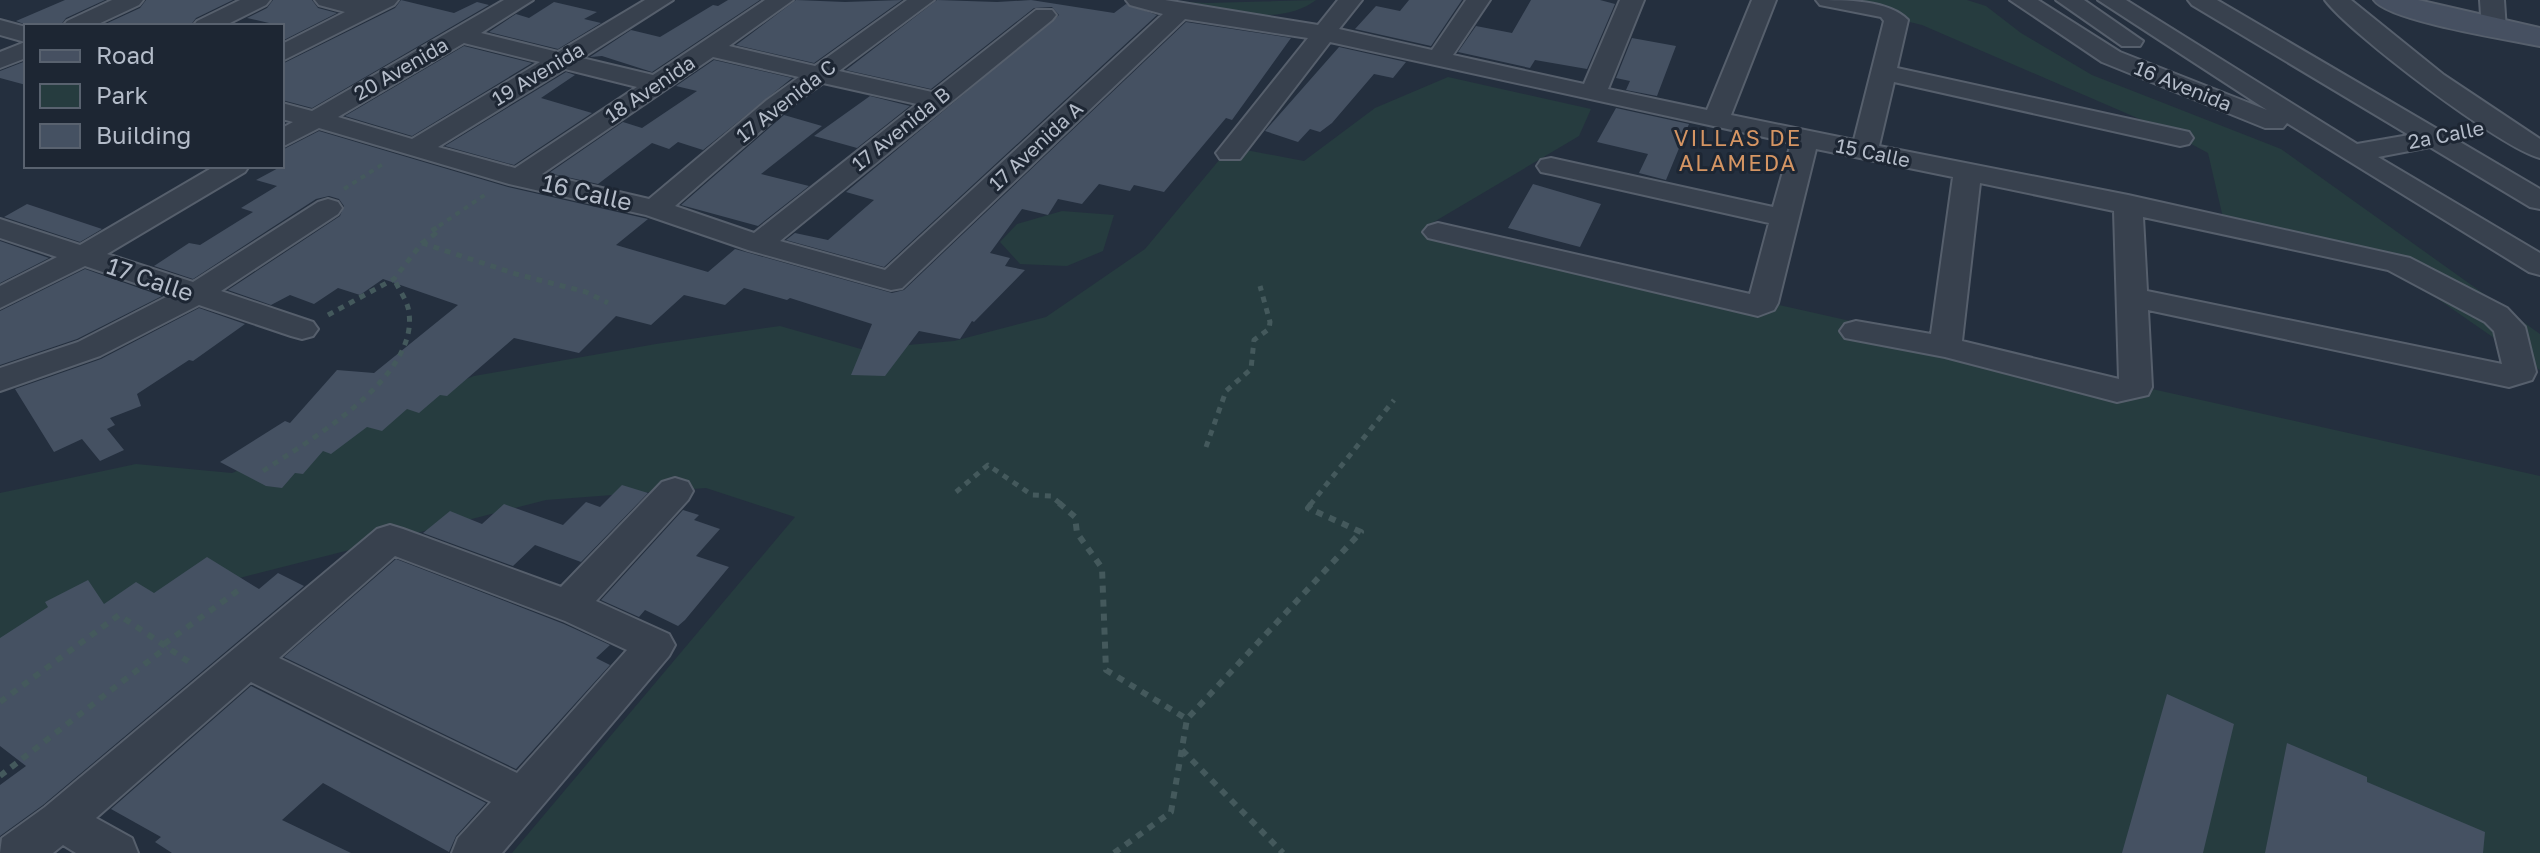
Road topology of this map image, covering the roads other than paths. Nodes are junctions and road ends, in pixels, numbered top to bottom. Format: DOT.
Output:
graph roads {
  1 [pos="131,0"];
  2 [pos="258,0"];
  3 [pos="327,0"];
  4 [pos="521,0"];
  5 [pos="661,0"];
  6 [pos="781,0"];
  7 [pos="922,0"];
  8 [pos="1138,0"];
  9 [pos="1350,0"];
  10 [pos="1478,0"];
  11 [pos="1632,0"];
  12 [pos="1764,0"];
  13 [pos="1828,0"];
  14 [pos="2022,0"];
  15 [pos="2068,0"];
  16 [pos="2110,0"];
  17 [pos="2200,0"];
  18 [pos="2337,0"];
  19 [pos="2389,0"];
  20 [pos="376,5"];
  21 [pos="2426,7"];
  22 [pos="1180,11"];
  23 [pos="1044,15"];
  24 [pos="2493,15"];
  25 [pos="79,24"];
  26 [pos="209,24"];
  27 [pos="0,27"];
  28 [pos="1323,33"];
  29 [pos="24,34"];
  30 [pos="459,35"];
  31 [pos="2540,37"];
  32 [pos="709,49"];
  33 [pos="24,50"];
  34 [pos="284,53"];
  35 [pos="1439,58"];
  36 [pos="561,60"];
  37 [pos="0,61"];
  38 [pos="1883,72"];
  39 [pos="818,73"];
  40 [pos="657,84"];
  41 [pos="1593,94"];
  42 [pos="2210,97"];
  43 [pos="936,101"];
  44 [pos="284,112"];
  45 [pos="1717,118"];
  46 [pos="313,121"];
  47 [pos="2540,121"];
  48 [pos="2497,125"];
  49 [pos="284,138"];
  50 [pos="2180,138"];
  51 [pos="2434,138"];
  52 [pos="1805,139"];
  53 [pos="412,148"];
  54 [pos="1865,150"];
  55 [pos="2540,150"];
  56 [pos="1230,153"];
  57 [pos="2353,153"];
  58 [pos="1551,166"];
  59 [pos="232,168"];
  60 [pos="1967,173"];
  61 [pos="516,177"];
  62 [pos="2540,201"];
  63 [pos="2128,204"];
  64 [pos="328,208"];
  65 [pos="655,209"];
  66 [pos="1785,218"];
  67 [pos="0,228"];
  68 [pos="1438,232"];
  69 [pos="758,244"];
  70 [pos="82,256"];
  71 [pos="2540,266"];
  72 [pos="891,281"];
  73 [pos="194,295"];
  74 [pos="2131,297"];
  75 [pos="0,298"];
  76 [pos="302,329"];
  77 [pos="1856,331"];
  78 [pos="1945,347"];
  79 [pos="0,380"];
  80 [pos="675,491"];
  81 [pos="567,606"];
  82 [pos="247,661"];
  83 [pos="521,796"];
  84 [pos="61,821"];
  85 [pos="18,853"];
  86 [pos="116,853"];
  87 [pos="474,853"];
  1 -- 25 [label="street"];
  2 -- 26 [label="street"];
  3 -- 20 [label="street"];
  4 -- 30 [label="street, 20 Avenida"];
  5 -- 36 [label="street, 19 Avenida"];
  6 -- 32 [label="street, 18 Avenida"];
  7 -- 39 [label="street, 17 Avenida C"];
  8 -- 22 [label="street, 15 Calle"];
  9 -- 28 [label="street"];
  10 -- 35 [label="street"];
  11 -- 41 [label="street"];
  12 -- 45 [label="street"];
  13 -- 38 [label="street"];
  14 -- 42 [label="street, 16 Avenida"];
  15 -- 42 [label="street"];
  16 -- 57 [label="street"];
  17 -- 51 [label="street"];
  18 -- 48 [label="street"];
  19 -- 21 [label="street"];
  20 -- 34 [label="street"];
  21 -- 24 [label="street"];
  22 -- 28 [label="street, 15 Calle"];
  22 -- 72 [label="street, 17 Avenida A"];
  23 -- 43 [label="street, 17 Avenida B"];
  24 -- 31 [label="street"];
  27 -- 29 [label="street"];
  28 -- 35 [label="street, 15 Calle"];
  28 -- 56 [label="street"];
  30 -- 36 [label="street"];
  30 -- 46 [label="street, 20 Avenida"];
  32 -- 39 [label="street"];
  32 -- 40 [label="street, 18 Avenida"];
  33 -- 37 [label="street"];
  35 -- 41 [label="street, 15 Calle"];
  36 -- 40 [label="street"];
  36 -- 53 [label="street, 19 Avenida"];
  38 -- 50 [label="street"];
  38 -- 54 [label="street"];
  39 -- 43 [label="street"];
  39 -- 65 [label="street, 17 Avenida C"];
  40 -- 61 [label="street, 18 Avenida"];
  41 -- 45 [label="street, 15 Calle"];
  42 -- 57 [label="street, 16 Avenida"];
  43 -- 69 [label="street, 17 Avenida B"];
  44 -- 46 [label="street, 16 Calle"];
  45 -- 52 [label="street, 15 Calle"];
  46 -- 49 [label="street, 20 Avenida"];
  46 -- 53 [label="street, 16 Calle"];
  47 -- 48 [label="street, 2a Calle"];
  48 -- 51 [label="street, 2a Calle"];
  48 -- 55 [label="street"];
  51 -- 57 [label="street, 2a Calle"];
  51 -- 62 [label="street"];
  52 -- 54 [label="street, 15 Calle"];
  52 -- 66 [label="street"];
  53 -- 61 [label="street, 16 Calle"];
  54 -- 60 [label="street, 15 Calle"];
  57 -- 71 [label="street"];
  58 -- 66 [label="street"];
  59 -- 70 [label="street"];
  60 -- 63 [label="street, 15 Calle"];
  60 -- 78 [label="street"];
  61 -- 65 [label="street, 16 Calle"];
  63 -- 74 [label="street"];
  63 -- 74 [label="street, 15 Calle"];
  64 -- 73 [label="street"];
  65 -- 69 [label="street, 16 Calle"];
  66 -- 68 [label="street"];
  67 -- 70 [label="street, 17 Calle"];
  69 -- 72 [label="street, 16 Calle"];
  70 -- 73 [label="street, 17 Calle"];
  70 -- 75 [label="street"];
  73 -- 76 [label="street, 17 Calle"];
  73 -- 79 [label="street"];
  74 -- 78 [label="street"];
  77 -- 78 [label="street"];
  80 -- 81 [label="street"];
  81 -- 82 [label="street"];
  81 -- 83 [label="street"];
  82 -- 83 [label="street"];
  82 -- 84 [label="street"];
  83 -- 87 [label="street"];
  84 -- 85 [label="street"];
  84 -- 86 [label="street"];
}
